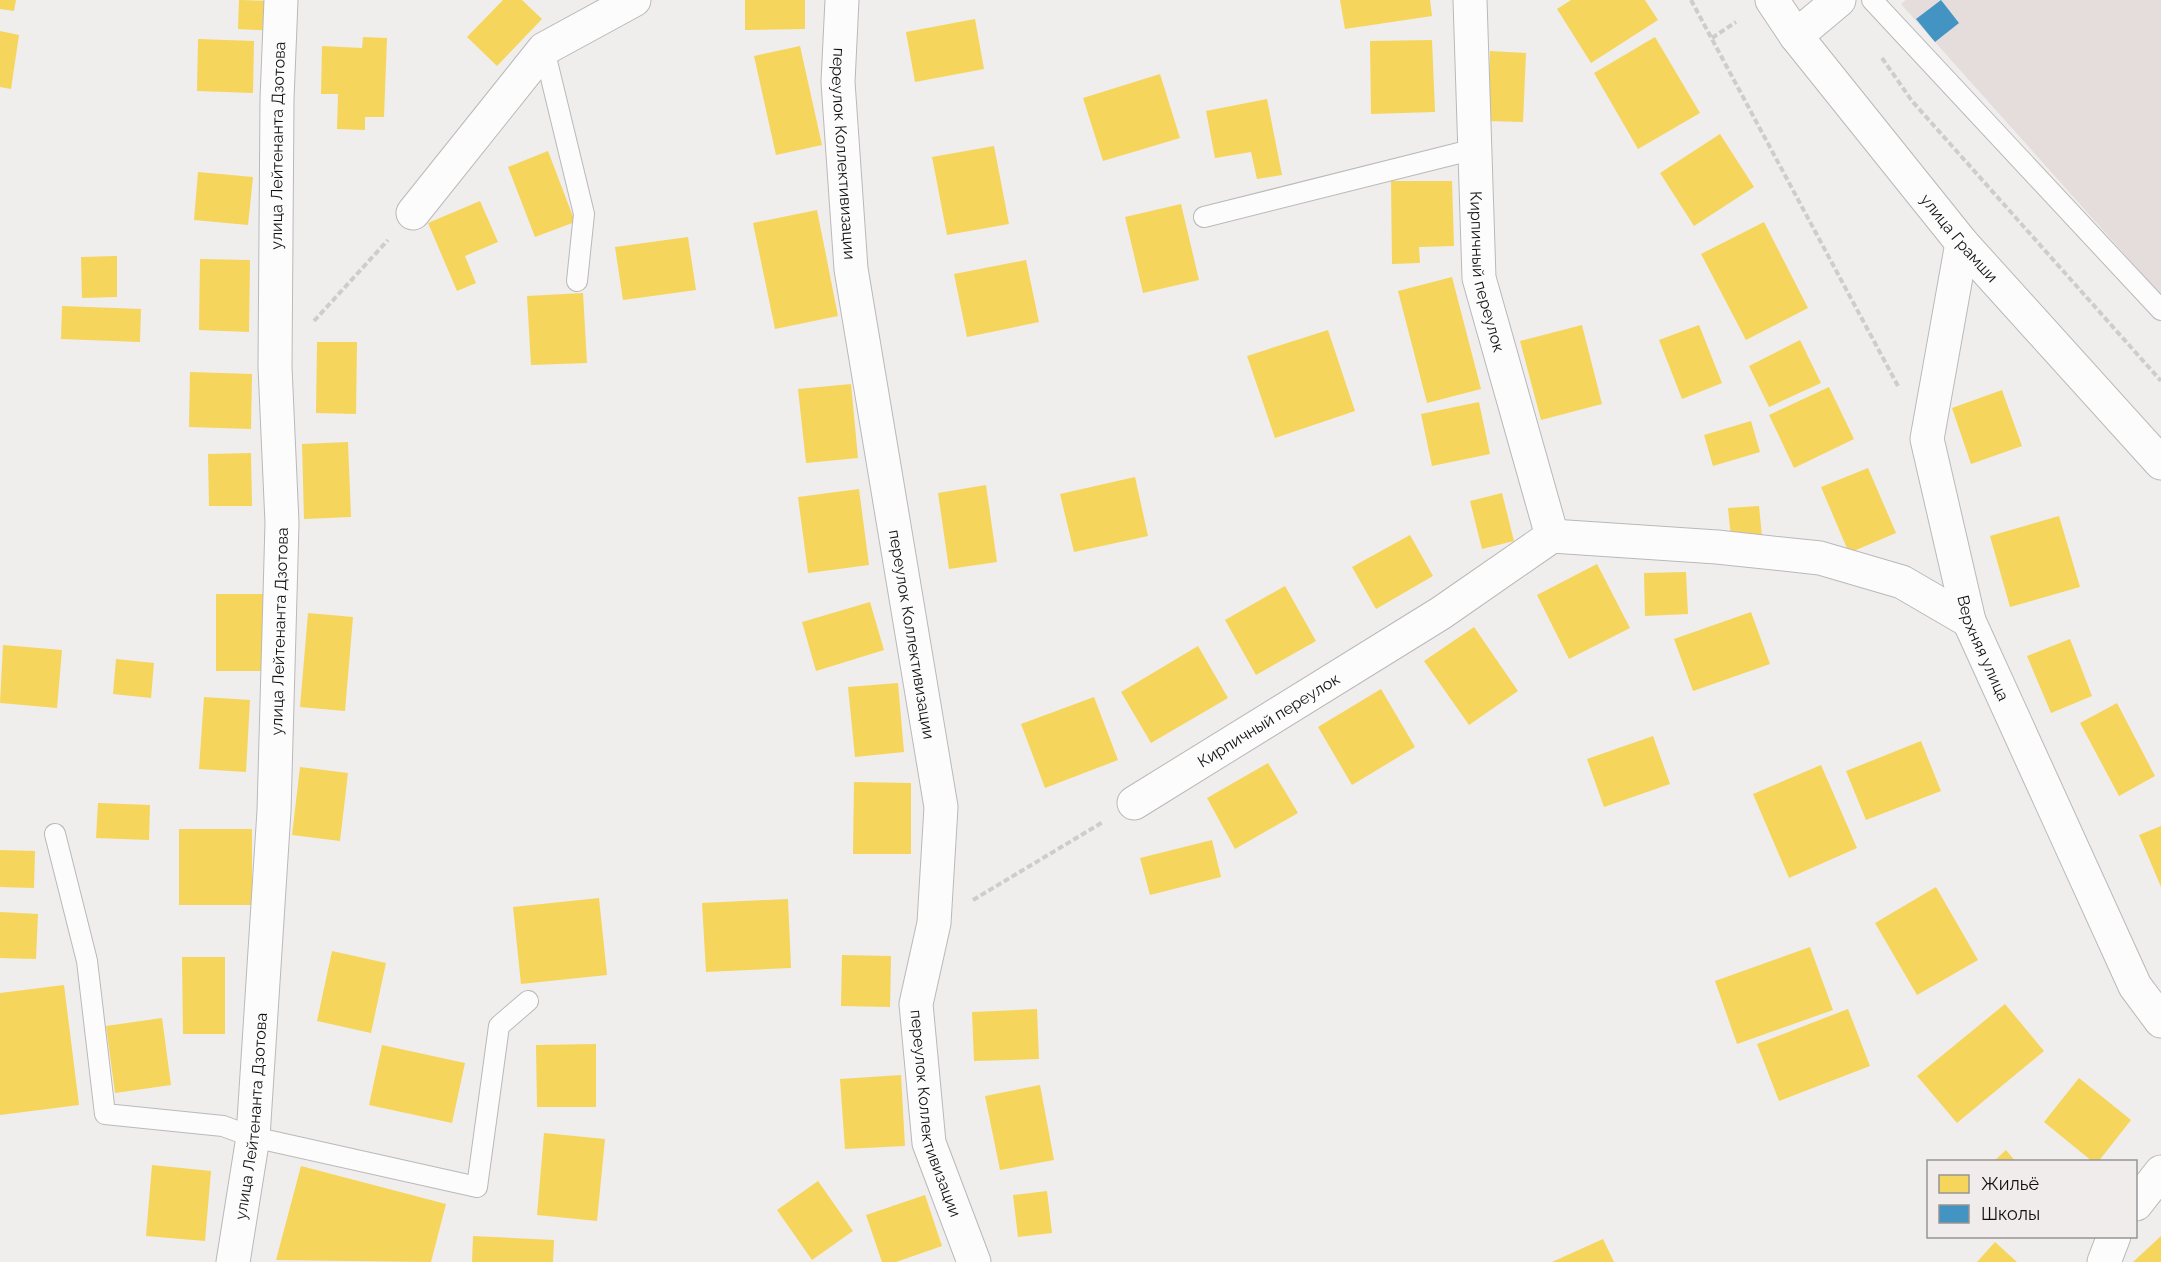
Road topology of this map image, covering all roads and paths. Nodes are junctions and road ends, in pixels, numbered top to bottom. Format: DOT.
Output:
graph roads {
  1 [pos="281,0"];
  2 [pos="634,0"];
  3 [pos="842,0"];
  4 [pos="1470,0"];
  5 [pos="1691,0"];
  6 [pos="1772,0"];
  7 [pos="1839,0"];
  8 [pos="1872,0"];
  9 [pos="1736,22"];
  10 [pos="1796,36"];
  11 [pos="1712,38"];
  12 [pos="544,49"];
  13 [pos="1880,53"];
  14 [pos="1475,149"];
  15 [pos="413,213"];
  16 [pos="1204,217"];
  17 [pos="1962,243"];
  18 [pos="577,281"];
  19 [pos="2161,310"];
  20 [pos="312,323"];
  21 [pos="2161,381"];
  22 [pos="1898,387"];
  23 [pos="2161,463"];
  24 [pos="1552,536"];
  25 [pos="1969,621"];
  26 [pos="1134,803"];
  27 [pos="55,834"];
  28 [pos="934,923"];
  29 [pos="528,1001"];
  30 [pos="2161,1021"];
  31 [pos="253,1137"];
  32 [pos="2161,1172"];
  33 [pos="2137,1203"];
  34 [pos="2113,1238"];
  35 [pos="233,1262"];
  36 [pos="974,1262"];
  37 [pos="2104,1262"];
  1 -- 31 [label="main road, улица Лейтенанта Дзотова"];
  2 -- 12 [label="main road"];
  3 -- 28 [label="main road, переулок Коллективизации"];
  4 -- 14 [label="main road, Кирпичный переулок"];
  5 -- 11 [label="path"];
  6 -- 10 [label="main road, улица Грамши"];
  7 -- 10 [label="main road"];
  8 -- 19 [label="lane"];
  9 -- 11 [label="path"];
  10 -- 17 [label="main road, улица Грамши"];
  11 -- 22 [label="path"];
  12 -- 15 [label="main road"];
  12 -- 18 [label="lane"];
  13 -- 21 [label="path"];
  14 -- 16 [label="lane"];
  14 -- 24 [label="main road, Кирпичный переулок"];
  15 -- 20 [label="path"];
  17 -- 23 [label="main road, улица Грамши"];
  17 -- 25 [label="main road, Верхняя улица"];
  24 -- 25 [label="main road"];
  24 -- 26 [label="main road, Кирпичный переулок"];
  25 -- 30 [label="main road, Верхняя улица"];
  26 -- 28 [label="path"];
  27 -- 31 [label="lane"];
  28 -- 36 [label="main road, переулок Коллективизации"];
  29 -- 31 [label="lane"];
  31 -- 35 [label="main road, улица Лейтенанта Дзотова"];
  32 -- 33 [label="main road"];
  34 -- 37 [label="main road"];
}
